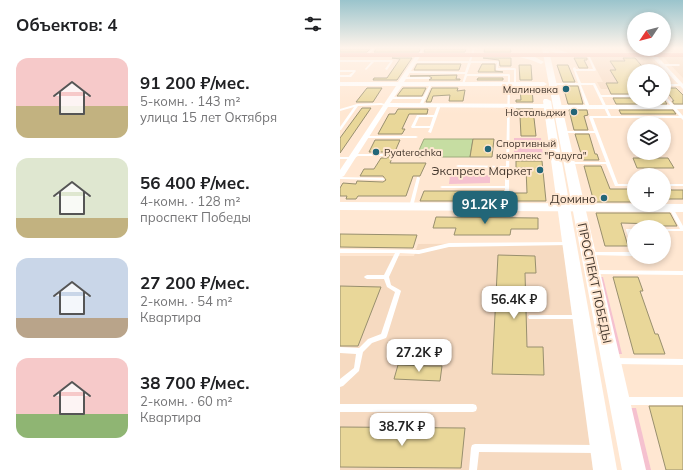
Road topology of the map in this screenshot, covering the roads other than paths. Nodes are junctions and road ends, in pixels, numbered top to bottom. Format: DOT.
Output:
graph roads {
  1 [pos="467,70"];
  2 [pos="515,70"];
  3 [pos="546,70"];
  4 [pos="574,70"];
  5 [pos="340,71"];
  6 [pos="408,72"];
  7 [pos="466,74"];
  8 [pos="671,74"];
  9 [pos="340,76"];
  10 [pos="429,78"];
  11 [pos="402,81"];
  12 [pos="340,84"];
  13 [pos="431,84"];
  14 [pos="464,84"];
  15 [pos="512,84"];
  16 [pos="548,84"];
  17 [pos="580,84"];
  18 [pos="671,85"];
  19 [pos="682,86"];
  20 [pos="600,96"];
  21 [pos="627,96"];
  22 [pos="391,98"];
  23 [pos="425,98"];
  24 [pos="671,104"];
  25 [pos="357,105"];
  26 [pos="386,105"];
  27 [pos="421,106"];
  28 [pos="439,106"];
  29 [pos="508,106"];
  30 [pos="552,106"];
  31 [pos="588,107"];
  32 [pos="605,107"];
  33 [pos="674,107"];
  34 [pos="683,107"];
  35 [pos="340,110"];
  36 [pos="435,116"];
  37 [pos="610,117"];
  38 [pos="682,118"];
  39 [pos="431,127"];
  40 [pos="340,129"];
  41 [pos="430,132"];
  42 [pos="562,132"];
  43 [pos="596,132"];
  44 [pos="365,137"];
  45 [pos="416,137"];
  46 [pos="387,155"];
  47 [pos="340,158"];
  48 [pos="352,158"];
  49 [pos="569,163"];
  50 [pos="608,163"];
  51 [pos="458,166"];
  52 [pos="507,167"];
  53 [pos="340,177"];
  54 [pos="418,178"];
  55 [pos="383,179"];
  56 [pos="627,185"];
  57 [pos="671,185"];
  58 [pos="683,185"];
  59 [pos="442,187"];
  60 [pos="507,187"];
  61 [pos="506,195"];
  62 [pos="340,206"];
  63 [pos="627,206"];
  64 [pos="410,207"];
  65 [pos="563,207"];
  66 [pos="579,207"];
  67 [pos="671,208"];
  68 [pos="683,208"];
  69 [pos="671,230"];
  70 [pos="569,244"];
  71 [pos="340,250"];
  72 [pos="398,252"];
  73 [pos="589,254"];
  74 [pos="627,254"];
  75 [pos="593,272"];
  76 [pos="683,273"];
  77 [pos="367,277"];
  78 [pos="386,277"];
  79 [pos="531,317"];
  80 [pos="581,317"];
  81 [pos="340,350"];
  82 [pos="360,351"];
  83 [pos="612,361"];
  84 [pos="683,362"];
  85 [pos="340,384"];
  86 [pos="620,401"];
  87 [pos="683,401"];
  88 [pos="340,408"];
  89 [pos="473,408"];
  90 [pos="602,449"];
  91 [pos="473,470"];
  92 [pos="606,470"];
  93 [pos="634,470"];
  1 -- 7 [label="lane"];
  2 -- 15 [label="lane"];
  3 -- 16 [label="main road, ПРОСПЕКТ ПОБЕДЫ"];
  4 -- 17 [label="lane"];
  5 -- 9 [label="lane"];
  6 -- 7 [label="lane"];
  6 -- 11 [label="street"];
  7 -- 14 [label="lane"];
  7 -- 15 [label="lane"];
  8 -- 19 [label="street"];
  10 -- 11 [label="lane"];
  11 -- 12 [label="street"];
  11 -- 13 [label="street"];
  11 -- 22 [label="street"];
  13 -- 14 [label="street"];
  13 -- 23 [label="lane"];
  14 -- 15 [label="street"];
  15 -- 16 [label="street"];
  15 -- 29 [label="lane"];
  16 -- 17 [label="lane"];
  16 -- 30 [label="main road, ПРОСПЕКТ ПОБЕДЫ"];
  17 -- 20 [label="lane"];
  17 -- 31 [label="lane"];
  18 -- 19 [label="lane"];
  20 -- 21 [label="lane"];
  20 -- 32 [label="lane"];
  22 -- 23 [label="lane"];
  22 -- 26 [label="street"];
  23 -- 27 [label="lane"];
  24 -- 33 [label="lane"];
  25 -- 26 [label="lane"];
  25 -- 35 [label="lane"];
  25 -- 40 [label="lane"];
  26 -- 27 [label="street"];
  26 -- 44 [label="street"];
  27 -- 28 [label="street"];
  28 -- 29 [label="street"];
  28 -- 36 [label="lane"];
  29 -- 30 [label="street"];
  29 -- 52 [label="lane"];
  30 -- 31 [label="street"];
  30 -- 42 [label="main road, ПРОСПЕКТ ПОБЕДЫ"];
  30 -- 65 [label="main road, ПРОСПЕКТ ПОБЕДЫ"];
  31 -- 32 [label="street"];
  32 -- 33 [label="street"];
  32 -- 37 [label="lane"];
  33 -- 34 [label="street"];
  33 -- 38 [label="lane"];
  36 -- 39 [label="lane"];
  36 -- 39 [label="lane"];
  37 -- 38 [label="lane"];
  37 -- 43 [label="lane"];
  39 -- 41 [label="lane"];
  42 -- 43 [label="lane"];
  42 -- 49 [label="main road, ПРОСПЕКТ ПОБЕДЫ"];
  43 -- 50 [label="lane"];
  44 -- 45 [label="lane"];
  44 -- 48 [label="street"];
  46 -- 48 [label="lane"];
  47 -- 48 [label="lane"];
  48 -- 53 [label="street"];
  49 -- 50 [label="lane"];
  49 -- 66 [label="main road, ПРОСПЕКТ ПОБЕДЫ"];
  50 -- 56 [label="lane"];
  51 -- 52 [label="lane"];
  52 -- 60 [label="lane"];
  53 -- 55 [label="lane"];
  54 -- 64 [label="lane"];
  57 -- 58 [label="lane"];
  59 -- 60 [label="lane"];
  60 -- 61 [label="lane"];
  62 -- 64 [label="street"];
  63 -- 66 [label="street"];
  64 -- 65 [label="street"];
  65 -- 66 [label="street"];
  65 -- 70 [label="main road, ПРОСПЕКТ ПОБЕДЫ"];
  66 -- 73 [label="main road, ПРОСПЕКТ ПОБЕДЫ"];
  67 -- 68 [label="street"];
  67 -- 69 [label="lane"];
  70 -- 72 [label="lane"];
  70 -- 80 [label="main road, ПРОСПЕКТ ПОБЕДЫ"];
  71 -- 72 [label="lane"];
  72 -- 78 [label="lane"];
  73 -- 74 [label="lane"];
  73 -- 75 [label="main road, ПРОСПЕКТ ПОБЕДЫ"];
  75 -- 76 [label="lane"];
  75 -- 83 [label="main road, ПРОСПЕКТ ПОБЕДЫ"];
  77 -- 78 [label="lane"];
  78 -- 82 [label="lane"];
  79 -- 80 [label="lane"];
  80 -- 90 [label="main road, ПРОСПЕКТ ПОБЕДЫ"];
  81 -- 82 [label="lane"];
  82 -- 85 [label="lane"];
  83 -- 84 [label="lane"];
  83 -- 86 [label="main road, ПРОСПЕКТ ПОБЕДЫ"];
  86 -- 87 [label="lane"];
  86 -- 93 [label="main road, ПРОСПЕКТ ПОБЕДЫ"];
  88 -- 89 [label="lane"];
  90 -- 91 [label="lane"];
  90 -- 92 [label="main road, ПРОСПЕКТ ПОБЕДЫ"];
}
